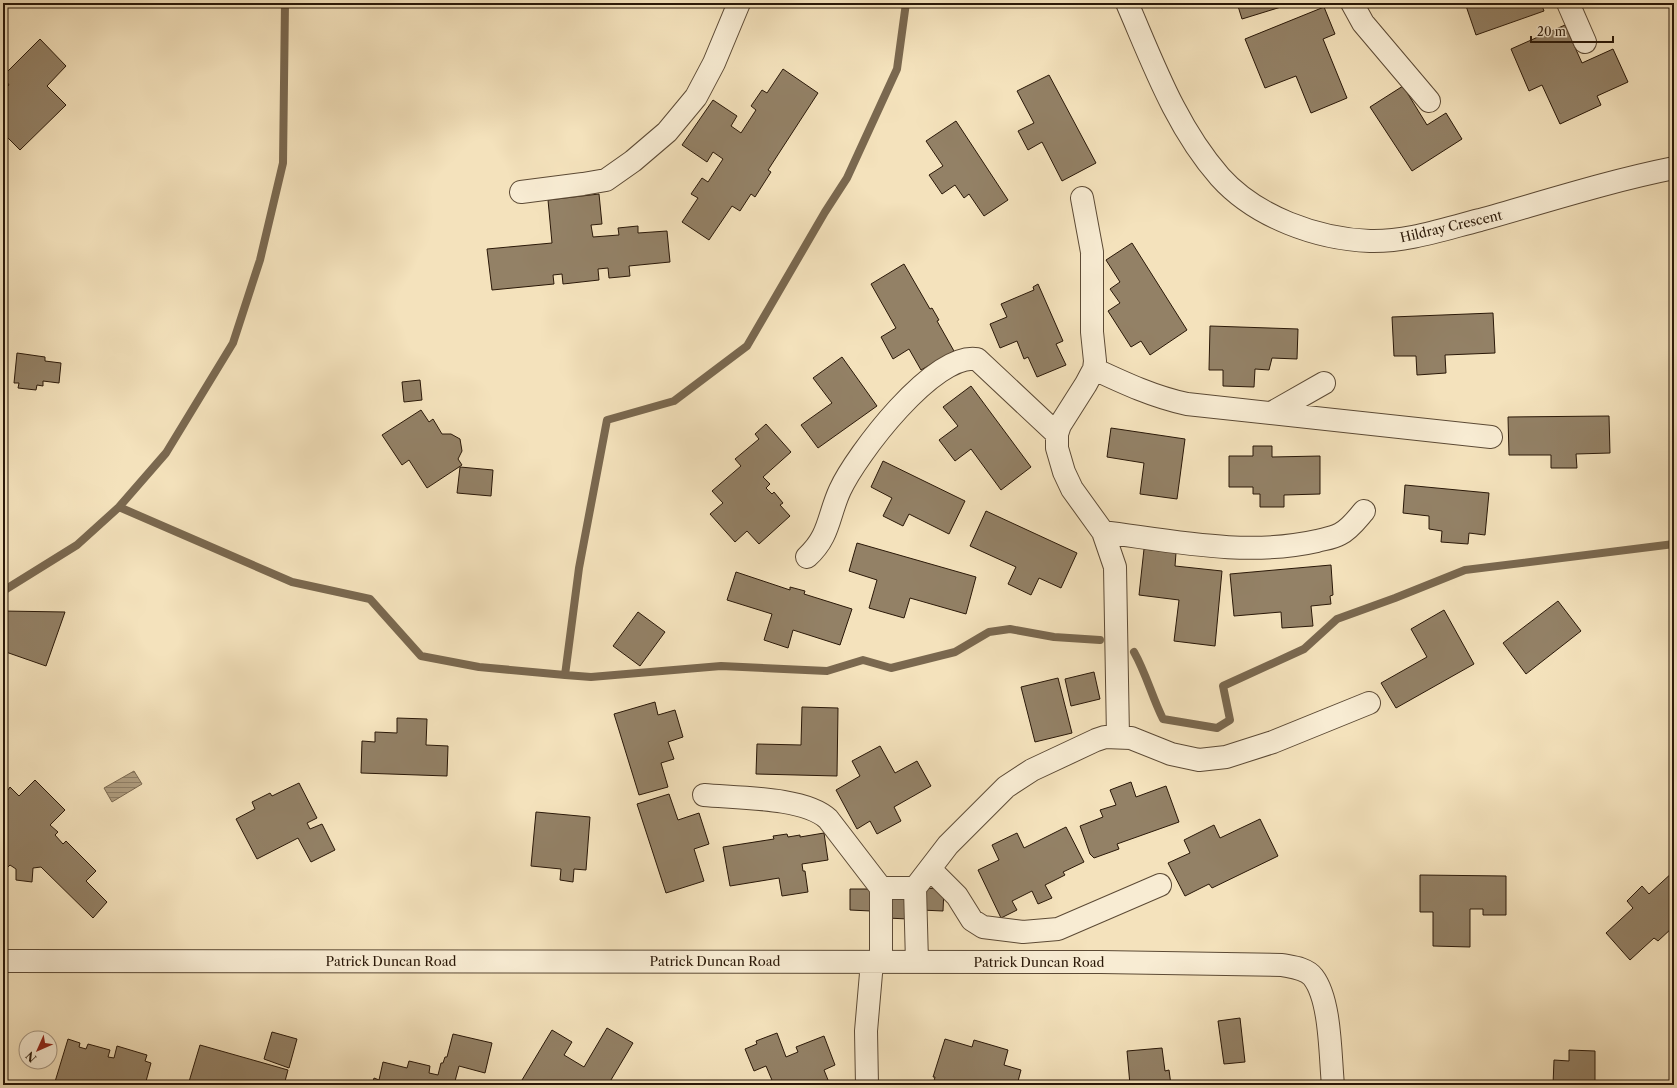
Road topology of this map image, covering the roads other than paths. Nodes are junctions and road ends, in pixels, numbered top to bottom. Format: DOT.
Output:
graph roads {
  1 [pos="739,3"];
  2 [pos="1127,3"];
  3 [pos="1352,3"];
  4 [pos="1568,3"];
  5 [pos="1585,42"];
  6 [pos="1429,101"];
  7 [pos="1674,168"];
  8 [pos="521,192"];
  9 [pos="1082,198"];
  10 [pos="1094,369"];
  11 [pos="1324,383"];
  12 [pos="1273,412"];
  13 [pos="1057,434"];
  14 [pos="1491,437"];
  15 [pos="1364,511"];
  16 [pos="1103,532"];
  17 [pos="807,557"];
  18 [pos="1369,703"];
  19 [pos="1118,736"];
  20 [pos="704,795"];
  21 [pos="930,869"];
  22 [pos="1160,885"];
  23 [pos="881,888"];
  24 [pos="915,888"];
  25 [pos="3,961"];
  26 [pos="876,962"];
  27 [pos="917,962"];
  28 [pos="867,1085"];
  29 [pos="1333,1085"];
  1 -- 8 [label="street"];
  2 -- 7 [label="street, Hildray Crescent"];
  3 -- 6 [label="street"];
  4 -- 5 [label="street"];
  9 -- 10 [label="street"];
  10 -- 12 [label="street"];
  10 -- 13 [label="street"];
  11 -- 12 [label="street"];
  12 -- 14 [label="street"];
  13 -- 16 [label="street"];
  13 -- 17 [label="street"];
  15 -- 16 [label="street"];
  16 -- 19 [label="street"];
  18 -- 19 [label="street"];
  19 -- 21 [label="street"];
  20 -- 23 [label="street"];
  21 -- 22 [label="street"];
  21 -- 24 [label="street"];
  23 -- 24 [label="street"];
  23 -- 26 [label="street"];
  24 -- 27 [label="street"];
  25 -- 26 [label="street, Patrick Duncan Road"];
  26 -- 27 [label="street, Patrick Duncan Road"];
  26 -- 28 [label="street"];
  27 -- 29 [label="street, Patrick Duncan Road"];
}
